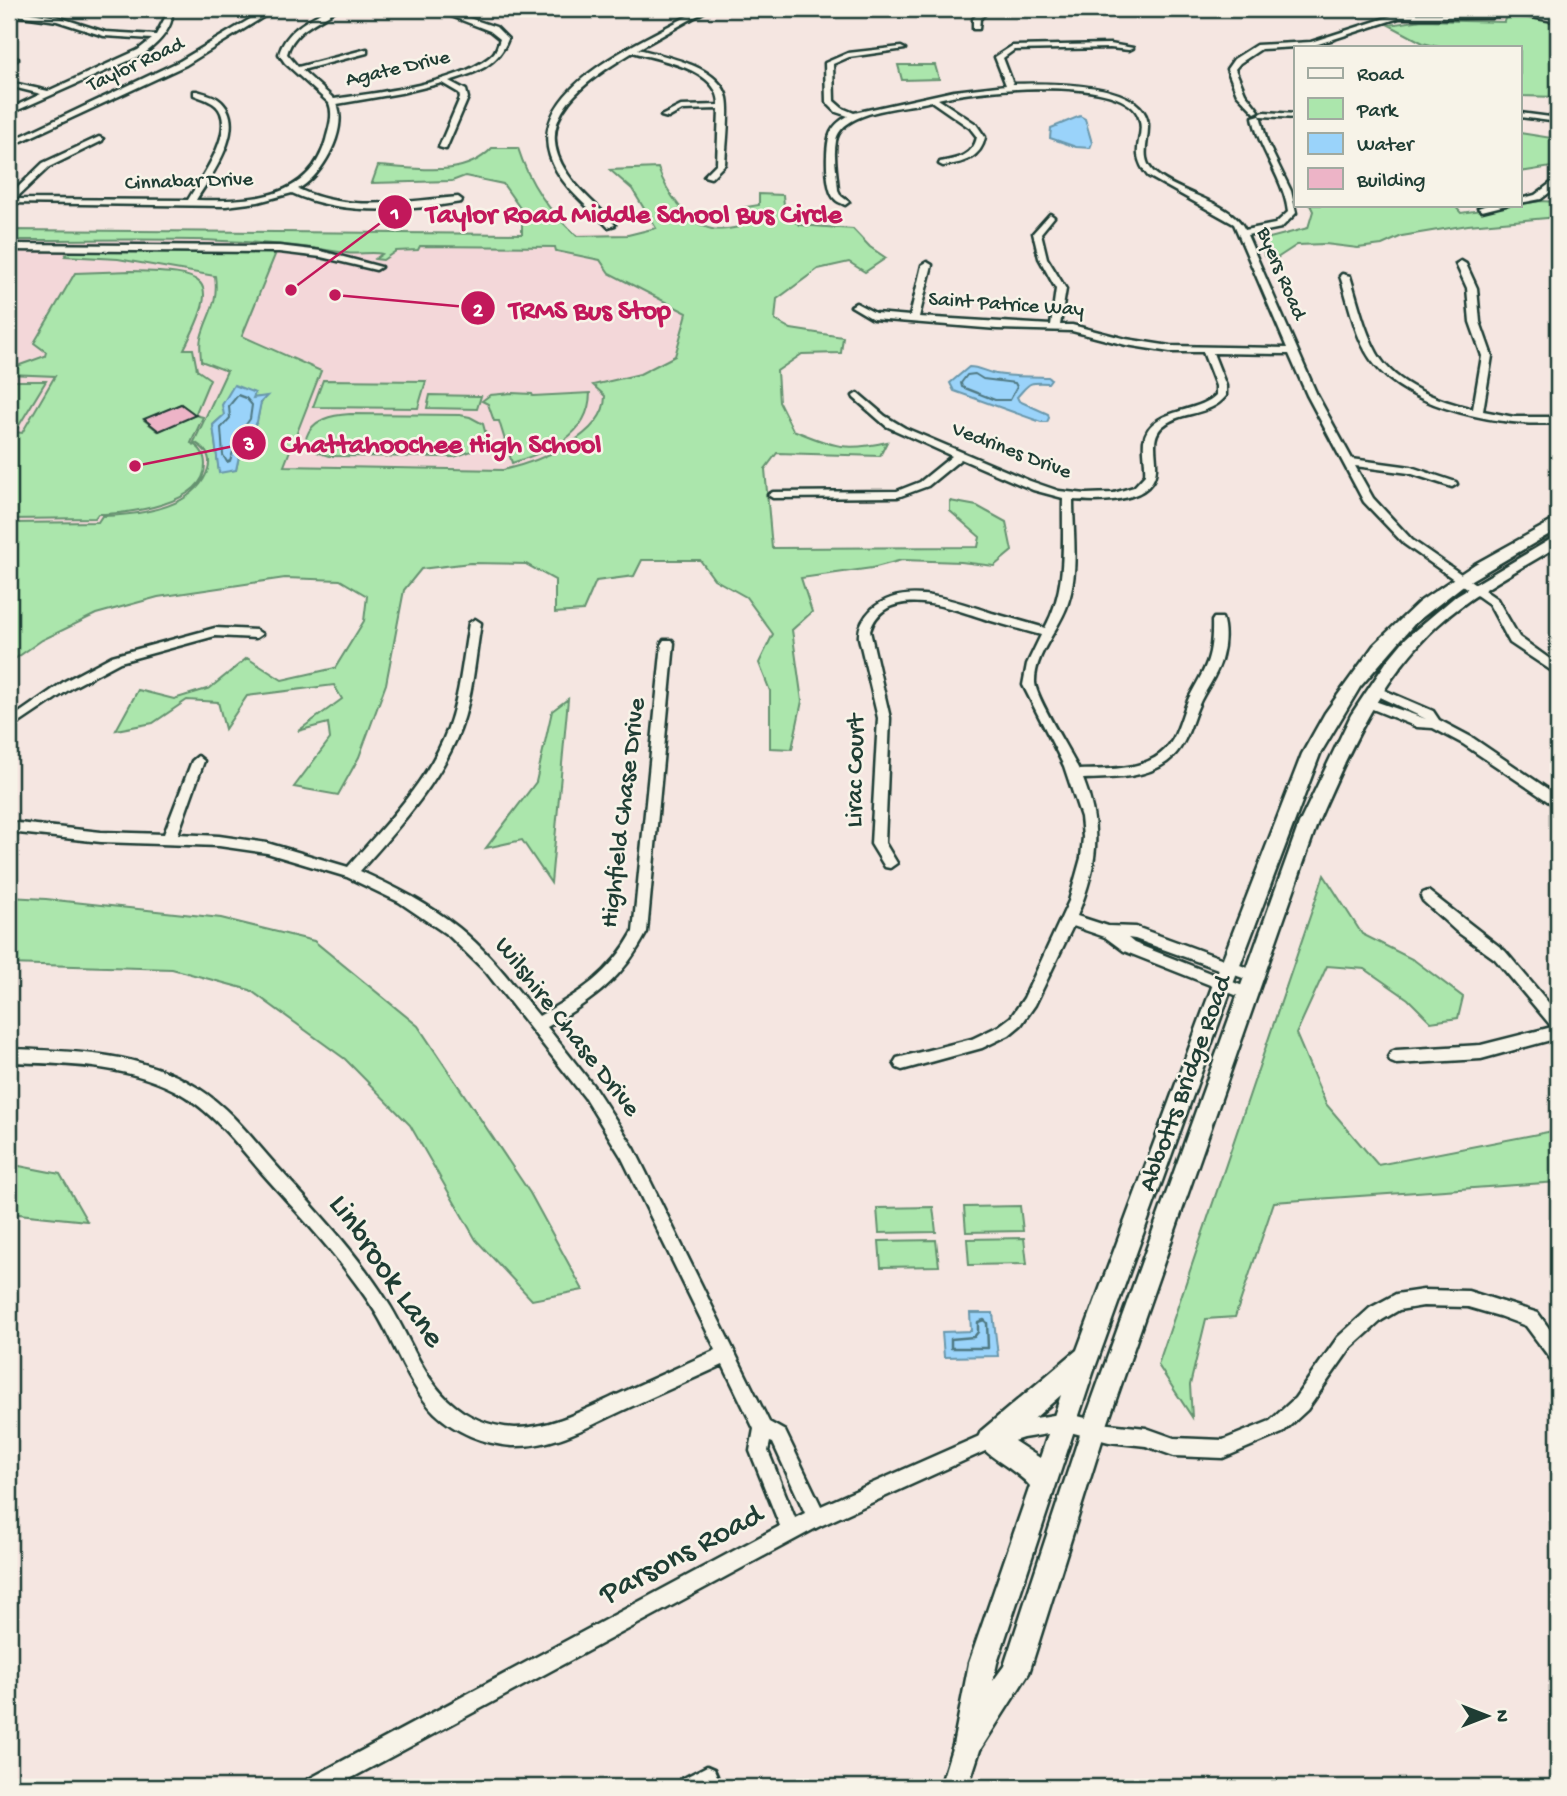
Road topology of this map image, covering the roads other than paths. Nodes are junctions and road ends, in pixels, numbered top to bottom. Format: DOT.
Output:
graph roads {
  1 [pos="163,9"];
  2 [pos="272,9"];
  3 [pos="333,9"];
  4 [pos="436,9"];
  5 [pos="466,9"];
  6 [pos="705,9"];
  7 [pos="986,9"];
  8 [pos="1497,9"];
  9 [pos="1526,9"];
  10 [pos="9,12"];
  11 [pos="449,15"];
  12 [pos="1558,16"];
  13 [pos="976,27"];
  14 [pos="158,37"];
  15 [pos="1129,48"];
  16 [pos="901,49"];
  17 [pos="634,50"];
  18 [pos="364,51"];
  19 [pos="298,69"];
  20 [pos="444,80"];
  21 [pos="9,84"];
  22 [pos="1011,88"];
  23 [pos="197,93"];
  24 [pos="49,94"];
  25 [pos="932,99"];
  26 [pos="332,102"];
  27 [pos="723,107"];
  28 [pos="9,112"];
  29 [pos="1258,114"];
  30 [pos="1522,115"];
  31 [pos="665,116"];
  32 [pos="855,116"];
  33 [pos="1294,116"];
  34 [pos="1558,118"];
  35 [pos="99,139"];
  36 [pos="9,145"];
  37 [pos="443,147"];
  38 [pos="943,164"];
  39 [pos="708,176"];
  40 [pos="1558,182"];
  41 [pos="293,190"];
  42 [pos="458,200"];
  43 [pos="9,201"];
  44 [pos="1522,201"];
  45 [pos="191,202"];
  46 [pos="845,202"];
  47 [pos="1495,206"];
  48 [pos="1482,208"];
  49 [pos="1050,217"];
  50 [pos="611,225"];
  51 [pos="1242,233"];
  52 [pos="9,247"];
  53 [pos="1461,264"];
  54 [pos="927,265"];
  55 [pos="376,267"];
  56 [pos="1345,276"];
  57 [pos="856,306"];
  58 [pos="915,319"];
  59 [pos="1055,327"];
  60 [pos="1290,346"];
  61 [pos="1207,350"];
  62 [pos="858,396"];
  63 [pos="1478,412"];
  64 [pos="1558,420"];
  65 [pos="960,455"];
  66 [pos="1347,463"];
  67 [pos="1452,484"];
  68 [pos="773,495"];
  69 [pos="1068,496"];
  70 [pos="1558,523"];
  71 [pos="1558,540"];
  72 [pos="1470,585"];
  73 [pos="1218,621"];
  74 [pos="475,623"];
  75 [pos="1047,632"];
  76 [pos="256,634"];
  77 [pos="668,643"];
  78 [pos="1558,671"];
  79 [pos="1373,697"];
  80 [pos="9,726"];
  81 [pos="198,761"];
  82 [pos="1075,775"];
  83 [pos="1558,803"];
  84 [pos="9,827"];
  85 [pos="170,837"];
  86 [pos="890,863"];
  87 [pos="351,873"];
  88 [pos="1427,897"];
  89 [pos="1070,919"];
  90 [pos="1226,976"];
  91 [pos="1251,985"];
  92 [pos="1558,1024"];
  93 [pos="537,1025"];
  94 [pos="1558,1032"];
  95 [pos="9,1056"];
  96 [pos="1396,1057"];
  97 [pos="902,1063"];
  98 [pos="1558,1354"];
  99 [pos="725,1355"];
  100 [pos="1087,1357"];
  101 [pos="1066,1422"];
  102 [pos="763,1428"];
  103 [pos="1094,1428"];
  104 [pos="990,1440"];
  105 [pos="1045,1484"];
  106 [pos="817,1517"];
  107 [pos="791,1531"];
  108 [pos="967,1745"];
  109 [pos="707,1776"];
  110 [pos="314,1787"];
  111 [pos="687,1787"];
  112 [pos="954,1787"];
  1 -- 14 [label="street"];
  2 -- 36 [label="street, Taylor Road"];
  3 -- 19 [label="street"];
  4 -- 11 [label="street, Agate Drive"];
  5 -- 11 [label="street"];
  6 -- 17 [label="street"];
  7 -- 13 [label="street"];
  8 -- 12 [label="main road"];
  8 -- 29 [label="street"];
  9 -- 12 [label="main road"];
  10 -- 14 [label="street"];
  11 -- 20 [label="street, Agate Drive"];
  14 -- 24 [label="street"];
  15 -- 22 [label="street"];
  16 -- 32 [label="street"];
  17 -- 27 [label="street"];
  17 -- 50 [label="street"];
  18 -- 19 [label="street"];
  19 -- 26 [label="street"];
  20 -- 26 [label="street, Agate Drive"];
  20 -- 37 [label="street"];
  21 -- 24 [label="street"];
  22 -- 25 [label="street, Byers Road"];
  22 -- 51 [label="street, Byers Road"];
  23 -- 45 [label="street"];
  24 -- 28 [label="street"];
  25 -- 32 [label="street, Byers Road"];
  25 -- 38 [label="street"];
  26 -- 41 [label="street, Cinnabar Drive"];
  27 -- 31 [label="street"];
  27 -- 39 [label="street"];
  29 -- 33 [label="street"];
  29 -- 51 [label="street"];
  30 -- 34 [label="street"];
  32 -- 46 [label="street"];
  35 -- 43 [label="street"];
  40 -- 44 [label="street"];
  41 -- 42 [label="street"];
  41 -- 45 [label="street, Cinnabar Drive"];
  43 -- 45 [label="street, Cinnabar Drive"];
  47 -- 48 [label="street"];
  49 -- 59 [label="street"];
  51 -- 60 [label="street, Byers Road"];
  52 -- 55 [label="street"];
  53 -- 63 [label="street"];
  54 -- 58 [label="street"];
  56 -- 63 [label="street"];
  57 -- 58 [label="street, Saint Patrice Way"];
  58 -- 59 [label="street, Saint Patrice Way"];
  59 -- 61 [label="street, Saint Patrice Way"];
  60 -- 61 [label="street, Saint Patrice Way"];
  60 -- 66 [label="street, Byers Road"];
  61 -- 69 [label="street, Vedrines Drive"];
  62 -- 65 [label="street, Vedrines Drive"];
  63 -- 64 [label="street"];
  65 -- 68 [label="street"];
  65 -- 69 [label="street, Vedrines Drive"];
  66 -- 67 [label="street"];
  66 -- 72 [label="street, Byers Road"];
  69 -- 75 [label="street"];
  70 -- 72 [label="main road, Abbotts Bridge Road"];
  71 -- 72 [label="main road, Abbotts Bridge Road"];
  72 -- 78 [label="street, Byers Road"];
  72 -- 79 [label="main road, Abbotts Bridge Road"];
  72 -- 90 [label="main road, Abbotts Bridge Road"];
  73 -- 82 [label="street"];
  74 -- 87 [label="street"];
  75 -- 82 [label="street"];
  75 -- 86 [label="street, Lirac Court"];
  76 -- 80 [label="street"];
  77 -- 93 [label="street, Highfield Chase Drive"];
  79 -- 83 [label="street"];
  79 -- 91 [label="main road, Abbotts Bridge Road"];
  81 -- 85 [label="street"];
  82 -- 89 [label="street"];
  84 -- 85 [label="street, Wilshire Chase Drive"];
  85 -- 87 [label="street, Wilshire Chase Drive"];
  87 -- 93 [label="street, Wilshire Chase Drive"];
  88 -- 92 [label="street"];
  89 -- 90 [label="street"];
  89 -- 97 [label="street"];
  90 -- 91 [label="street"];
  90 -- 100 [label="main road, Abbotts Bridge Road"];
  91 -- 103 [label="main road, Abbotts Bridge Road"];
  93 -- 99 [label="street, Wilshire Chase Drive"];
  94 -- 96 [label="street"];
  95 -- 99 [label="street, Linbrook Lane"];
  98 -- 103 [label="street, Parsons Road"];
  99 -- 102 [label="street, Wilshire Chase Drive"];
  100 -- 101 [label="main road, Abbotts Bridge Road"];
  100 -- 104 [label="main road"];
  101 -- 103 [label="street, Parsons Road"];
  101 -- 104 [label="street, Parsons Road"];
  101 -- 105 [label="main road, Abbotts Bridge Road"];
  102 -- 106 [label="street, Wilshire Chase Drive"];
  102 -- 107 [label="street, Wilshire Chase Drive"];
  103 -- 108 [label="main road, Abbotts Bridge Road"];
  104 -- 105 [label="main road"];
  104 -- 106 [label="street, Parsons Road"];
  105 -- 108 [label="main road, Abbotts Bridge Road"];
  106 -- 107 [label="street, Parsons Road"];
  107 -- 110 [label="street, Parsons Road"];
  108 -- 112 [label="main road, Abbotts Bridge Road"];
  109 -- 111 [label="street"];
}
